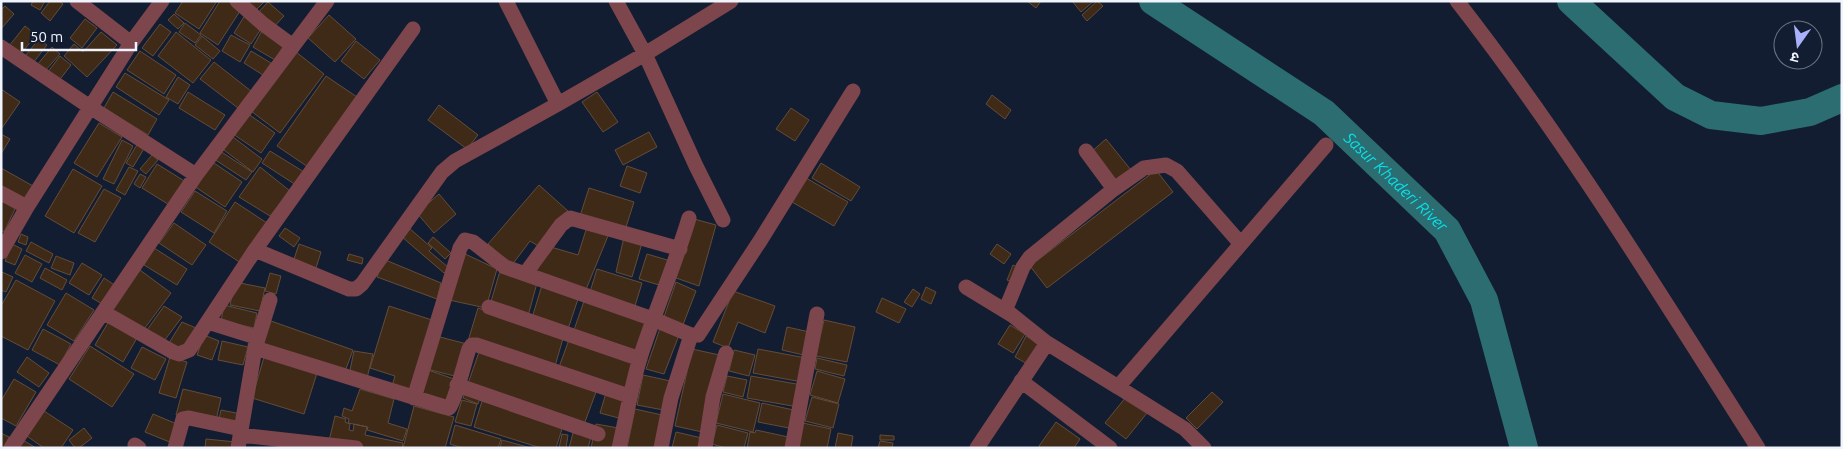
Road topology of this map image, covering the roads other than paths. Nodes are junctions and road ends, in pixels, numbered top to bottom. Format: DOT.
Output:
graph roads {
  1 [pos="77,1"];
  2 [pos="162,1"];
  3 [pos="237,1"];
  4 [pos="327,1"];
  5 [pos="506,1"];
  6 [pos="616,1"];
  7 [pos="730,1"];
  8 [pos="1457,1"];
  9 [pos="413,28"];
  10 [pos="131,43"];
  11 [pos="293,46"];
  12 [pos="1,47"];
  13 [pos="645,54"];
  14 [pos="853,91"];
  15 [pos="558,104"];
  16 [pos="90,107"];
  17 [pos="1326,145"];
  18 [pos="1086,151"];
  19 [pos="196,175"];
  20 [pos="1114,189"];
  21 [pos="1,193"];
  22 [pos="27,207"];
  23 [pos="689,218"];
  24 [pos="723,220"];
  25 [pos="1241,244"];
  26 [pos="680,249"];
  27 [pos="255,250"];
  28 [pos="1,252"];
  29 [pos="525,274"];
  30 [pos="966,287"];
  31 [pos="270,300"];
  32 [pos="489,307"];
  33 [pos="1005,310"];
  34 [pos="103,312"];
  35 [pos="817,314"];
  36 [pos="654,319"];
  37 [pos="208,322"];
  38 [pos="691,335"];
  39 [pos="1047,343"];
  40 [pos="255,348"];
  41 [pos="726,353"];
  42 [pos="640,359"];
  43 [pos="1021,381"];
  44 [pos="457,385"];
  45 [pos="1118,387"];
  46 [pos="629,396"];
  47 [pos="414,398"];
  48 [pos="598,434"];
  49 [pos="240,437"];
  50 [pos="11,448"];
  51 [pos="175,448"];
  52 [pos="356,448"];
  53 [pos="619,448"];
  54 [pos="661,448"];
  55 [pos="705,448"];
  56 [pos="792,448"];
  57 [pos="976,448"];
  58 [pos="1110,448"];
  59 [pos="1204,448"];
  60 [pos="1758,448"];
  1 -- 10 [label="street"];
  2 -- 10 [label="street"];
  3 -- 11 [label="street"];
  4 -- 11 [label="street"];
  5 -- 15 [label="street"];
  6 -- 13 [label="street"];
  7 -- 13 [label="street"];
  8 -- 60 [label="street"];
  9 -- 27 [label="street"];
  10 -- 16 [label="street"];
  11 -- 19 [label="street"];
  12 -- 16 [label="street"];
  13 -- 15 [label="street"];
  13 -- 24 [label="street"];
  14 -- 38 [label="street"];
  15 -- 27 [label="street"];
  16 -- 19 [label="street"];
  16 -- 22 [label="street"];
  17 -- 25 [label="street"];
  18 -- 20 [label="street"];
  19 -- 34 [label="street"];
  20 -- 25 [label="street"];
  20 -- 33 [label="street"];
  21 -- 22 [label="street"];
  22 -- 28 [label="street"];
  23 -- 26 [label="street"];
  25 -- 45 [label="street"];
  26 -- 29 [label="street"];
  26 -- 36 [label="street"];
  27 -- 37 [label="street"];
  29 -- 36 [label="street"];
  29 -- 47 [label="street"];
  30 -- 33 [label="street"];
  31 -- 40 [label="street"];
  32 -- 42 [label="street"];
  33 -- 39 [label="street"];
  34 -- 37 [label="street"];
  34 -- 50 [label="street"];
  35 -- 56 [label="street"];
  36 -- 38 [label="street"];
  36 -- 42 [label="street"];
  37 -- 40 [label="street"];
  38 -- 54 [label="street"];
  39 -- 43 [label="street"];
  39 -- 45 [label="street"];
  40 -- 47 [label="street"];
  40 -- 49 [label="street"];
  41 -- 55 [label="street"];
  42 -- 46 [label="street"];
  43 -- 57 [label="street"];
  43 -- 58 [label="street"];
  44 -- 46 [label="street"];
  44 -- 47 [label="street"];
  44 -- 48 [label="street"];
  45 -- 59 [label="street"];
  46 -- 53 [label="street"];
  49 -- 51 [label="street"];
  49 -- 52 [label="street"];
}
